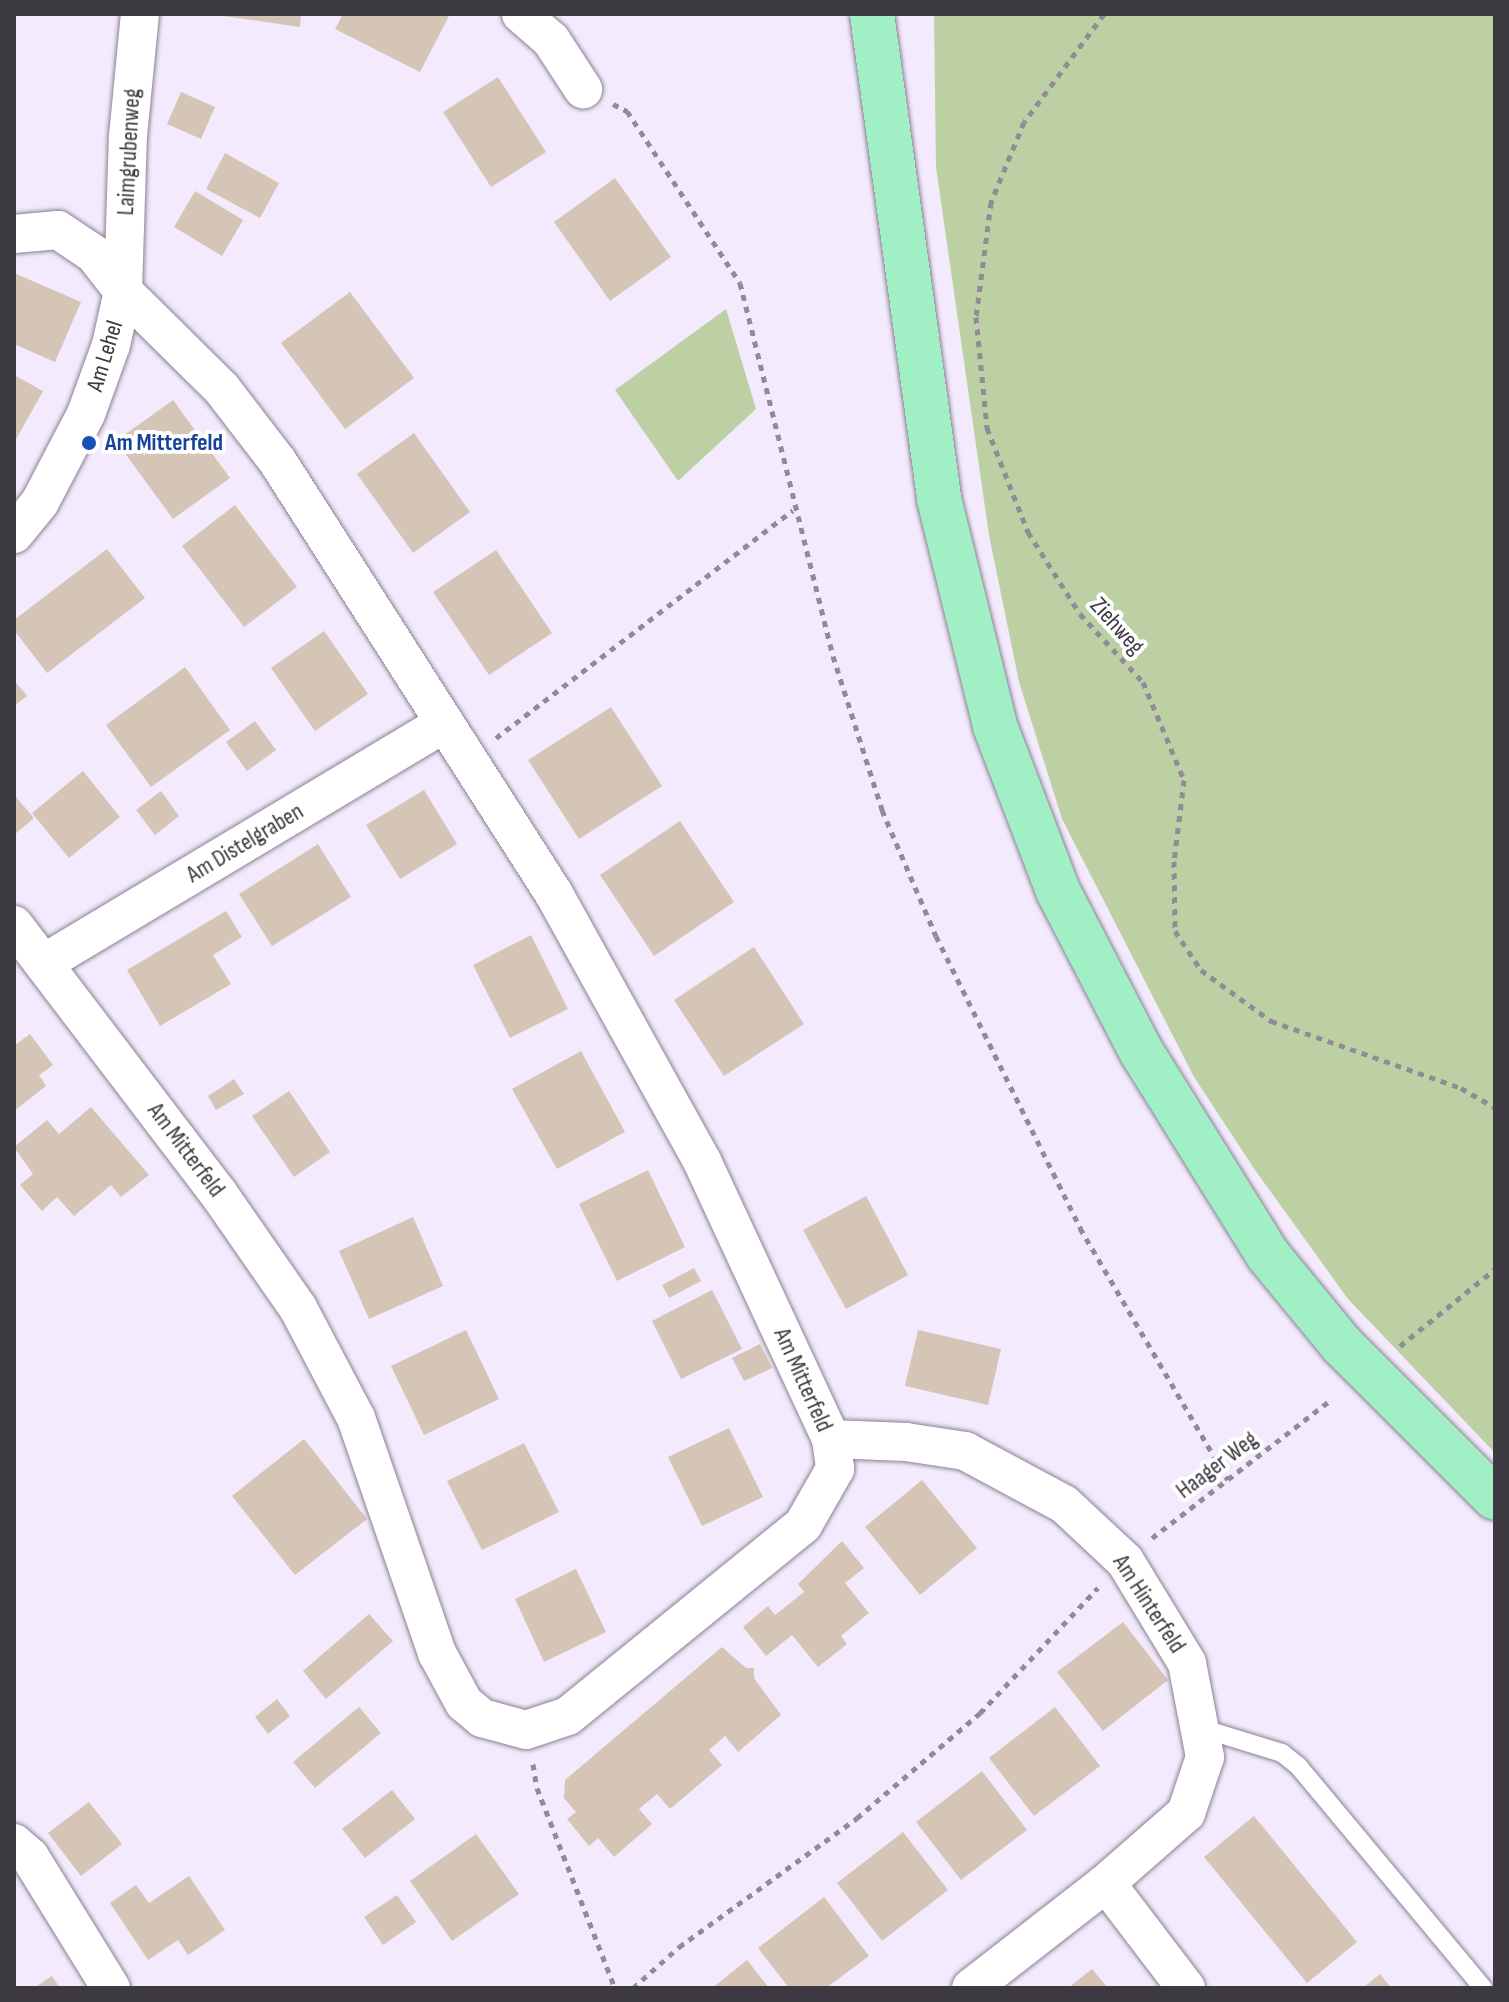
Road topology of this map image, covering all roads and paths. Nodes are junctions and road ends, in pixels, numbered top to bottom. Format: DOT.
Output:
graph roads {
  1 [pos="140,14"];
  2 [pos="521,14"];
  3 [pos="1104,14"];
  4 [pos="879,26"];
  5 [pos="583,89"];
  6 [pos="14,234"];
  7 [pos="123,291"];
  8 [pos="793,510"];
  9 [pos="14,534"];
  10 [pos="445,723"];
  11 [pos="468,760"];
  12 [pos="14,925"];
  13 [pos="44,963"];
  14 [pos="1495,1108"];
  15 [pos="1495,1269"];
  16 [pos="1399,1347"];
  17 [pos="1332,1399"];
  18 [pos="831,1439"];
  19 [pos="1228,1480"];
  20 [pos="1495,1498"];
  21 [pos="1125,1561"];
  22 [pos="1075,1611"];
  23 [pos="1204,1729"];
  24 [pos="526,1730"];
  25 [pos="14,1843"];
  26 [pos="1106,1883"];
  27 [pos="111,1988"];
  28 [pos="615,1988"];
  29 [pos="633,1988"];
  30 [pos="971,1988"];
  31 [pos="1186,1988"];
  32 [pos="1483,1988"];
  1 -- 7 [label="street, Laimgrubenweg"];
  2 -- 5 [label="street"];
  3 -- 14 [label="path, Ziehweg"];
  4 -- 20 [label="main road"];
  5 -- 8 [label="path"];
  6 -- 7 [label="street, Am Lehel"];
  7 -- 9 [label="street, Am Lehel"];
  7 -- 10 [label="street, Am Mitterfeld"];
  8 -- 11 [label="path"];
  8 -- 19 [label="path"];
  10 -- 11 [label="street, Am Mitterfeld"];
  10 -- 13 [label="street, Am Distelgraben"];
  11 -- 18 [label="street, Am Mitterfeld"];
  12 -- 13 [label="street, Am Mitterfeld"];
  13 -- 24 [label="street, Am Mitterfeld"];
  15 -- 16 [label="path"];
  17 -- 19 [label="path, Haager Weg"];
  18 -- 21 [label="street, Am Hinterfeld"];
  18 -- 24 [label="street, Am Mitterfeld"];
  19 -- 21 [label="path, Haager Weg"];
  21 -- 23 [label="street, Am Hinterfeld"];
  22 -- 29 [label="path"];
  23 -- 26 [label="street, Am Hinterfeld"];
  23 -- 32 [label="lane"];
  24 -- 28 [label="path"];
  25 -- 27 [label="street"];
  26 -- 30 [label="street, Am Hinterfeld"];
  26 -- 31 [label="street"];
}
